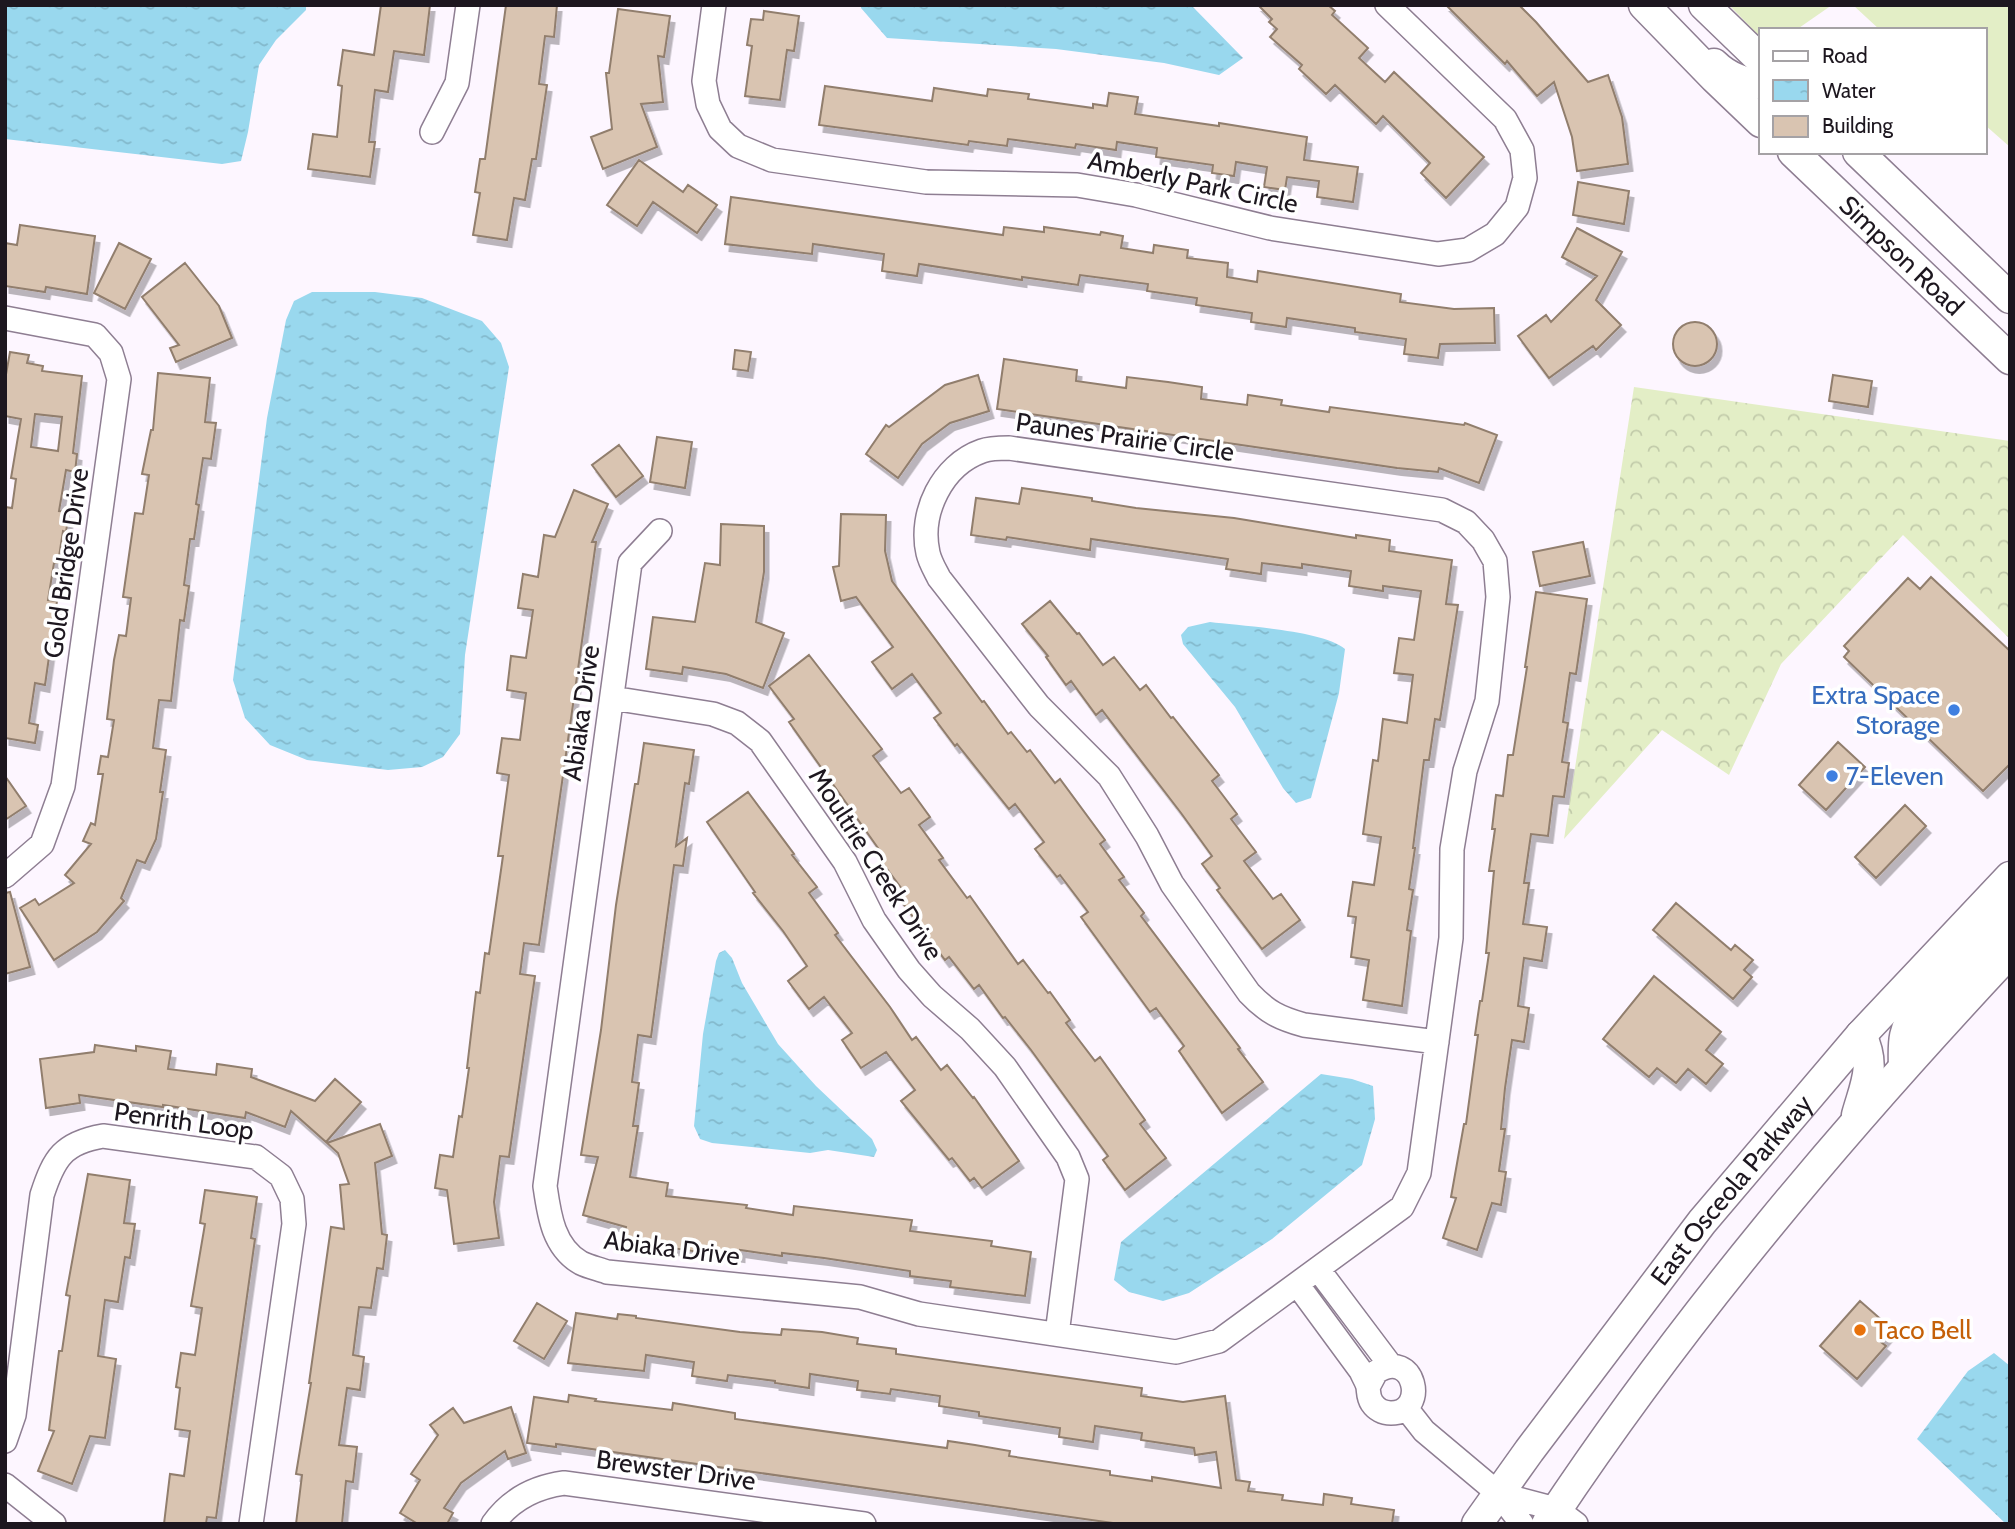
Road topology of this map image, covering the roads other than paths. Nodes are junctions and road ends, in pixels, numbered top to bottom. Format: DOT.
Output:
graph roads {
  1 [pos="468,5"];
  2 [pos="714,5"];
  3 [pos="1387,5"];
  4 [pos="1644,5"];
  5 [pos="1649,5"];
  6 [pos="1704,5"];
  7 [pos="1759,58"];
  8 [pos="1759,83"];
  9 [pos="1759,120"];
  10 [pos="432,132"];
  11 [pos="1795,154"];
  12 [pos="1860,154"];
  13 [pos="2010,298"];
  14 [pos="5,318"];
  15 [pos="2010,359"];
  16 [pos="660,531"];
  17 [pos="612,698"];
  18 [pos="5,876"];
  19 [pos="2010,877"];
  20 [pos="2010,914"];
  21 [pos="2010,952"];
  22 [pos="1861,1035"];
  23 [pos="1437,1042"];
  24 [pos="1904,1067"];
  25 [pos="1855,1122"];
  26 [pos="1318,1269"];
  27 [pos="1297,1284"];
  28 [pos="1057,1334"];
  29 [pos="1391,1366"];
  30 [pos="1368,1387"];
  31 [pos="1406,1408"];
  32 [pos="5,1441"];
  33 [pos="5,1485"];
  34 [pos="1499,1494"];
  35 [pos="1560,1519"];
  36 [pos="54,1524"];
  37 [pos="251,1524"];
  38 [pos="493,1524"];
  39 [pos="864,1524"];
  40 [pos="1478,1524"];
  41 [pos="1522,1524"];
  1 -- 10 [label="street"];
  2 -- 3 [label="street, Amberly Park Circle"];
  4 -- 9 [label="main road"];
  5 -- 8 [label="main road"];
  6 -- 7 [label="main road"];
  11 -- 15 [label="main road, Simpson Road"];
  12 -- 13 [label="main road, Simpson Road"];
  14 -- 18 [label="street, Gold Bridge Drive"];
  16 -- 17 [label="street, Abiaka Drive"];
  17 -- 28 [label="street, Moultrie Creek Drive"];
  17 -- 28 [label="street, Abiaka Drive"];
  19 -- 22 [label="main road, East Osceola Parkway"];
  20 -- 24 [label="main road"];
  21 -- 24 [label="main road, East Osceola Parkway"];
  22 -- 25 [label="main road"];
  22 -- 34 [label="main road, East Osceola Parkway"];
  23 -- 23 [label="street, Paunes Prairie Circle"];
  23 -- 26 [label="street, Paunes Prairie Circle"];
  24 -- 25 [label="main road, East Osceola Parkway"];
  25 -- 35 [label="main road, East Osceola Parkway"];
  26 -- 27 [label="street, Abiaka Drive"];
  26 -- 29 [label="street"];
  27 -- 28 [label="street, Abiaka Drive"];
  27 -- 30 [label="street"];
  29 -- 30 [label="street"];
  29 -- 31 [label="street"];
  30 -- 31 [label="street"];
  31 -- 34 [label="street"];
  32 -- 37 [label="street, Penrith Loop"];
  33 -- 36 [label="street"];
  34 -- 35 [label="street"];
  34 -- 40 [label="main road, East Osceola Parkway"];
  34 -- 41 [label="street"];
  38 -- 39 [label="street, Brewster Drive"];
}
